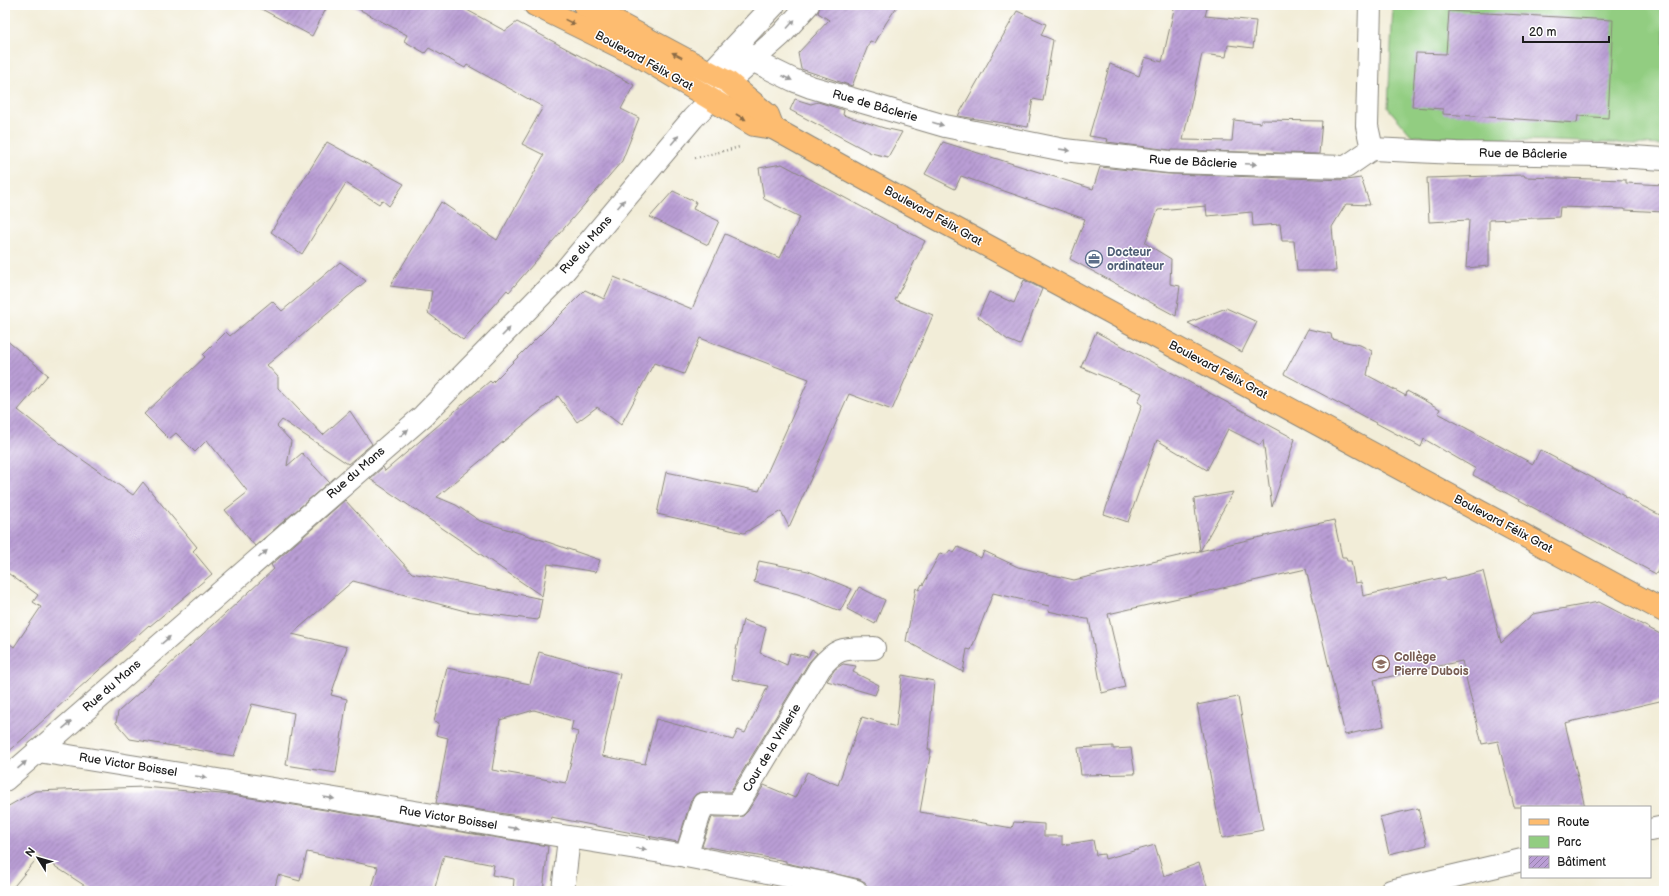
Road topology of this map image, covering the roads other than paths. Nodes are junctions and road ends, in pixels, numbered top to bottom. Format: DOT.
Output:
graph roads {
  1 [pos="535,5"];
  2 [pos="584,5"];
  3 [pos="774,5"];
  4 [pos="808,5"];
  5 [pos="1370,5"];
  6 [pos="737,45"];
  7 [pos="752,60"];
  8 [pos="720,78"];
  9 [pos="703,95"];
  10 [pos="773,128"];
  11 [pos="1372,149"];
  12 [pos="1664,159"];
  13 [pos="1664,611"];
  14 [pos="874,648"];
  15 [pos="38,751"];
  16 [pos="5,780"];
  17 [pos="1664,827"];
  18 [pos="1651,830"];
  19 [pos="569,838"];
  20 [pos="686,856"];
  21 [pos="1521,860"];
  22 [pos="562,891"];
  23 [pos="856,891"];
  24 [pos="1391,891"];
  1 -- 9 [label="main road, Boulevard Félix Grat, one-way"];
  8 -- 2 [label="main road, Boulevard Félix Grat, one-way"];
  3 -- 6 [label="street, Rue du Mans"];
  7 -- 4 [label="street, Rue du Mans, one-way"];
  5 -- 11 [label="street"];
  6 -- 7 [label="street, Rue de Bâclerie"];
  6 -- 8 [label="street, Rue du Mans"];
  7 -- 8 [label="street, Rue du Mans"];
  7 -- 11 [label="street, Rue de Bâclerie, one-way"];
  8 -- 9 [label="street, Rue du Mans"];
  8 -- 10 [label="main road, Boulevard Félix Grat"];
  9 -- 10 [label="main road, Boulevard Félix Grat, one-way"];
  15 -- 9 [label="street, Rue du Mans, one-way"];
  10 -- 13 [label="main road, Boulevard Félix Grat"];
  11 -- 12 [label="street, Rue de Bâclerie"];
  14 -- 20 [label="street, Cour de la Vrillerie"];
  16 -- 15 [label="street, Rue du Mans, one-way"];
  15 -- 19 [label="street, Rue Victor Boissel, one-way"];
  17 -- 18 [label="street"];
  19 -- 20 [label="street, Rue Victor Boissel, one-way"];
  19 -- 22 [label="street"];
  20 -- 23 [label="street, Rue Victor Boissel"];
  21 -- 24 [label="street"];
}
